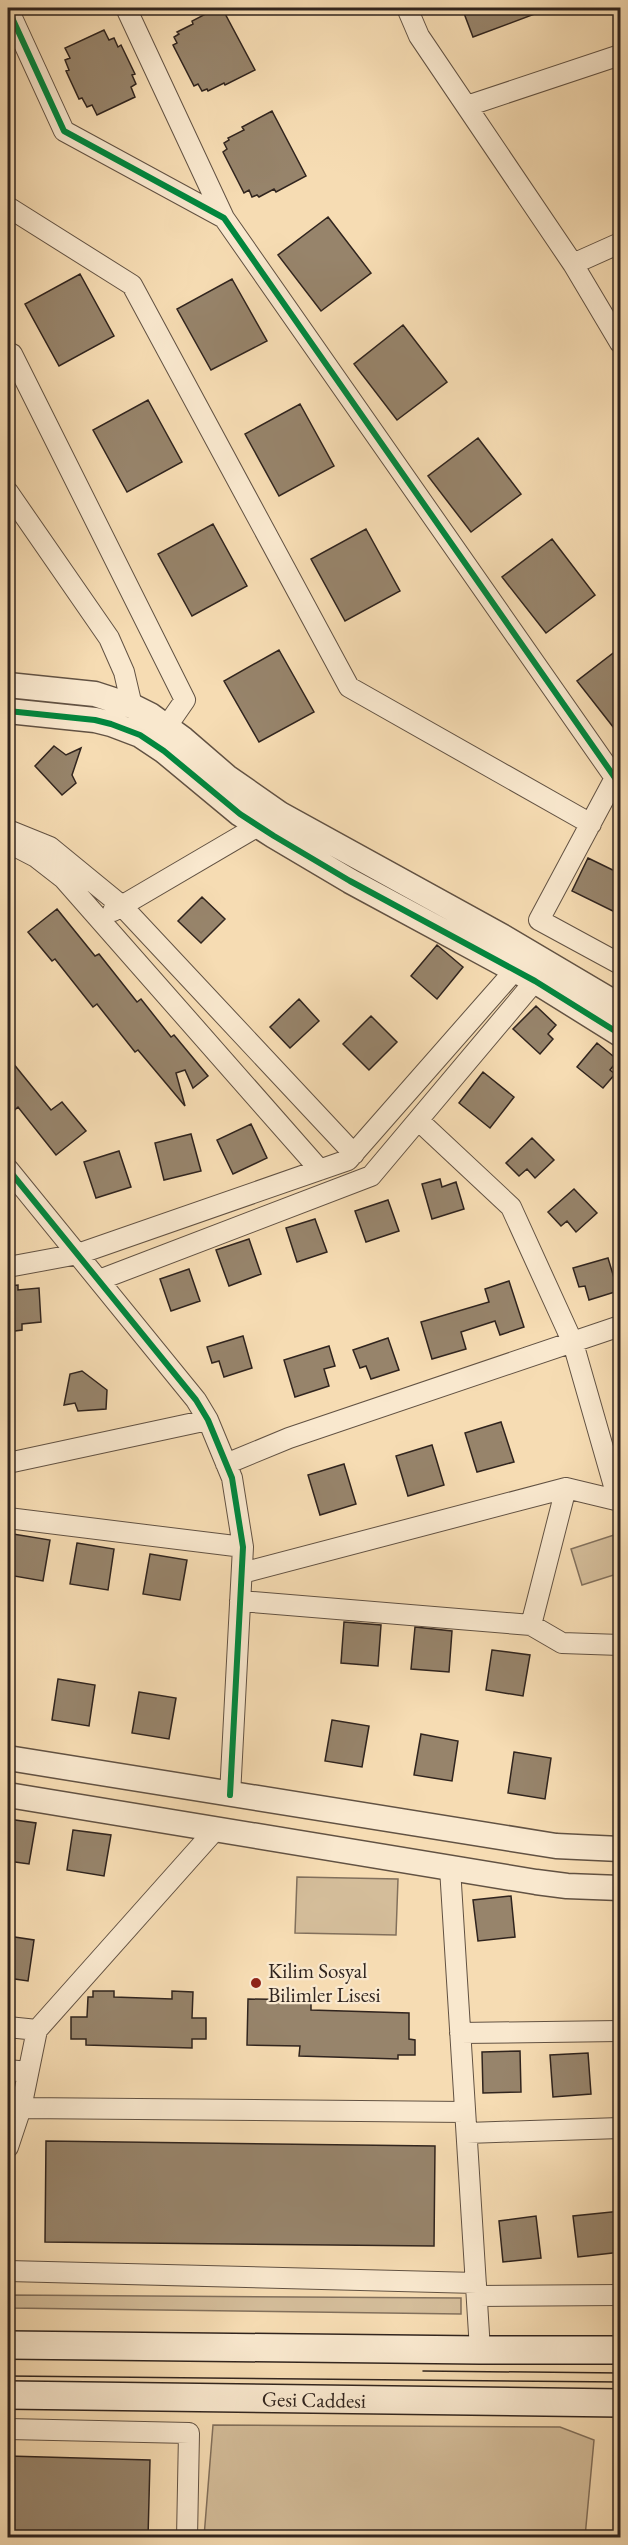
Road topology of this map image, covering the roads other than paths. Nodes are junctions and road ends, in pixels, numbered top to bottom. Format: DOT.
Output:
graph roads {
  1 [pos="126,8"];
  2 [pos="407,8"];
  3 [pos="8,9"];
  4 [pos="621,55"];
  5 [pos="467,106"];
  6 [pos="8,207"];
  7 [pos="224,218"];
  8 [pos="621,243"];
  9 [pos="573,264"];
  10 [pos="621,343"];
  11 [pos="12,354"];
  12 [pos="8,492"];
  13 [pos="8,685"];
  14 [pos="132,706"];
  15 [pos="8,711"];
  16 [pos="167,726"];
  17 [pos="618,781"];
  18 [pos="591,824"];
  19 [pos="258,826"];
  20 [pos="8,830"];
  21 [pos="8,843"];
  22 [pos="122,906"];
  23 [pos="99,919"];
  24 [pos="539,920"];
  25 [pos="621,964"];
  26 [pos="524,966"];
  27 [pos="621,1006"];
  28 [pos="621,1034"];
  29 [pos="418,1120"];
  30 [pos="354,1154"];
  31 [pos="8,1168"];
  32 [pos="320,1170"];
  33 [pos="78,1254"];
  34 [pos="8,1267"];
  35 [pos="99,1280"];
  36 [pos="621,1326"];
  37 [pos="573,1343"];
  38 [pos="208,1420"];
  39 [pos="8,1463"];
  40 [pos="226,1464"];
  41 [pos="566,1488"];
  42 [pos="619,1501"];
  43 [pos="8,1518"];
  44 [pos="243,1547"];
  45 [pos="242,1573"];
  46 [pos="240,1601"];
  47 [pos="531,1625"];
  48 [pos="621,1645"];
  49 [pos="8,1758"];
  50 [pos="8,1795"];
  51 [pos="230,1795"];
  52 [pos="216,1829"];
  53 [pos="621,1849"];
  54 [pos="450,1868"];
  55 [pos="621,1888"];
  56 [pos="8,2027"];
  57 [pos="37,2030"];
  58 [pos="621,2031"];
  59 [pos="460,2033"];
  60 [pos="8,2070"];
  61 [pos="28,2072"];
  62 [pos="21,2108"];
  63 [pos="465,2112"];
  64 [pos="621,2128"];
  65 [pos="467,2133"];
  66 [pos="8,2146"];
  67 [pos="8,2271"];
  68 [pos="476,2290"];
  69 [pos="621,2295"];
  70 [pos="8,2345"];
  71 [pos="480,2350"];
  72 [pos="621,2350"];
  73 [pos="8,2395"];
  74 [pos="621,2403"];
  75 [pos="8,2429"];
  76 [pos="187,2538"];
  1 -- 7 [label="street"];
  2 -- 5 [label="street"];
  3 -- 7 [label="street"];
  4 -- 5 [label="street"];
  5 -- 9 [label="street"];
  6 -- 18 [label="street"];
  7 -- 17 [label="street"];
  8 -- 9 [label="street"];
  9 -- 10 [label="street"];
  11 -- 16 [label="street"];
  12 -- 14 [label="street"];
  13 -- 14 [label="street"];
  14 -- 16 [label="street"];
  15 -- 19 [label="street"];
  16 -- 26 [label="street"];
  17 -- 18 [label="street"];
  18 -- 24 [label="street"];
  19 -- 22 [label="street"];
  19 -- 26 [label="street"];
  20 -- 22 [label="street"];
  21 -- 23 [label="street"];
  22 -- 23 [label="street"];
  22 -- 30 [label="street"];
  23 -- 32 [label="street"];
  24 -- 25 [label="street"];
  24 -- 26 [label="street"];
  26 -- 27 [label="street"];
  26 -- 28 [label="street"];
  26 -- 29 [label="street"];
  26 -- 30 [label="street"];
  29 -- 35 [label="street"];
  29 -- 37 [label="street"];
  30 -- 32 [label="street"];
  31 -- 33 [label="street"];
  32 -- 33 [label="street"];
  33 -- 34 [label="street"];
  33 -- 35 [label="street"];
  35 -- 38 [label="street"];
  36 -- 37 [label="street"];
  37 -- 40 [label="street"];
  37 -- 42 [label="street"];
  38 -- 39 [label="street"];
  38 -- 40 [label="street"];
  40 -- 44 [label="street"];
  41 -- 42 [label="street"];
  41 -- 45 [label="street"];
  41 -- 47 [label="street"];
  43 -- 44 [label="street"];
  44 -- 45 [label="street"];
  45 -- 46 [label="street"];
  46 -- 47 [label="street"];
  46 -- 51 [label="street"];
  47 -- 48 [label="street"];
  49 -- 51 [label="street"];
  50 -- 52 [label="street"];
  51 -- 53 [label="street"];
  52 -- 54 [label="street"];
  52 -- 57 [label="street"];
  54 -- 55 [label="street"];
  54 -- 59 [label="street"];
  56 -- 57 [label="street"];
  57 -- 61 [label="street"];
  58 -- 59 [label="street"];
  59 -- 63 [label="street"];
  60 -- 61 [label="street"];
  61 -- 62 [label="street"];
  62 -- 63 [label="street"];
  62 -- 66 [label="street"];
  63 -- 65 [label="street"];
  64 -- 65 [label="street"];
  65 -- 68 [label="street"];
  67 -- 68 [label="street"];
  68 -- 69 [label="street"];
  68 -- 71 [label="street"];
  70 -- 71 [label="main road"];
  71 -- 72 [label="main road"];
  73 -- 74 [label="main road, Gesi Caddesi"];
  75 -- 76 [label="street"];
}
